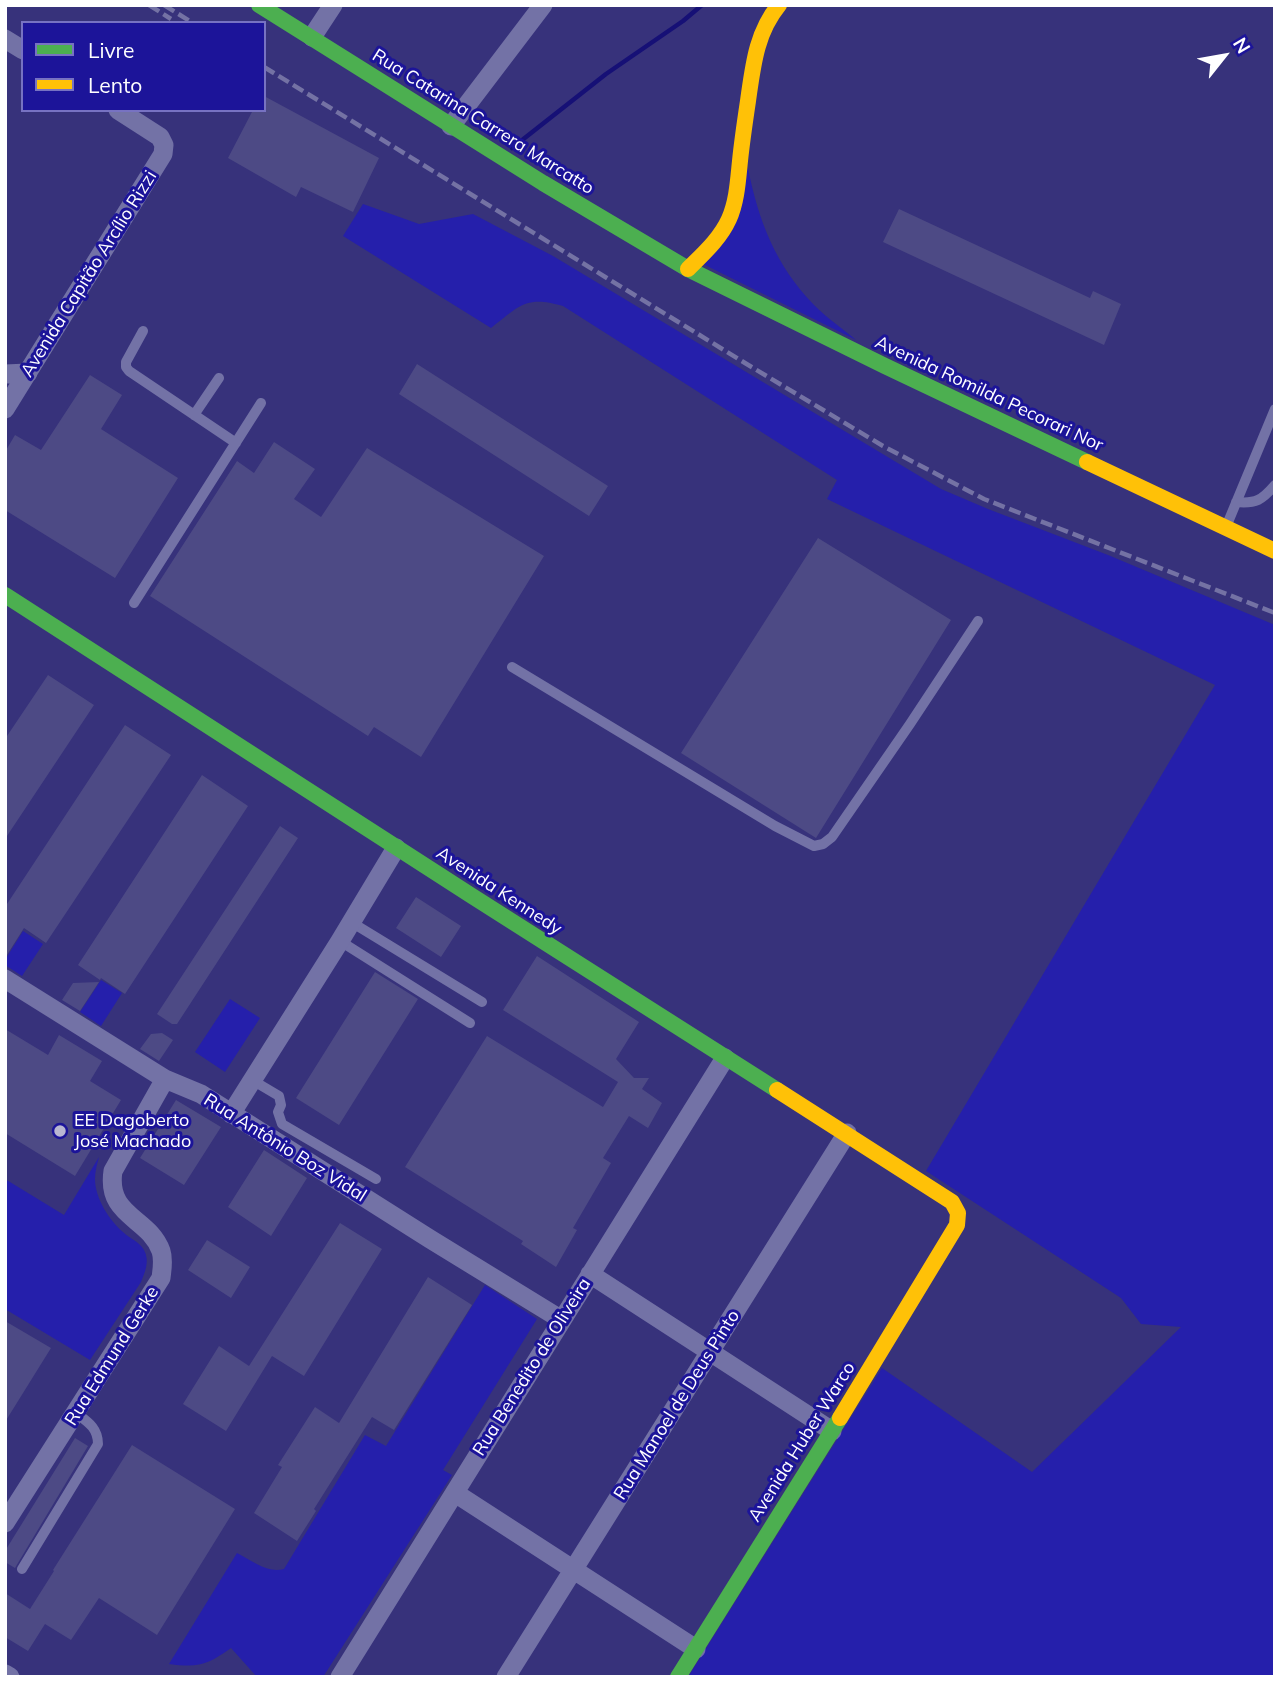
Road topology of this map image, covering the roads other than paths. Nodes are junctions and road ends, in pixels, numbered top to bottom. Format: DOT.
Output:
graph roads {
  1 [pos="260,5"];
  2 [pos="333,5"];
  3 [pos="543,5"];
  4 [pos="779,5"];
  5 [pos="312,37"];
  6 [pos="5,39"];
  7 [pos="21,49"];
  8 [pos="121,112"];
  9 [pos="451,126"];
  10 [pos="688,269"];
  11 [pos="143,331"];
  12 [pos="28,373"];
  13 [pos="5,374"];
  14 [pos="219,378"];
  15 [pos="261,403"];
  16 [pos="5,409"];
  17 [pos="1275,409"];
  18 [pos="194,415"];
  19 [pos="236,443"];
  20 [pos="1275,485"];
  21 [pos="1236,502"];
  22 [pos="1226,528"];
  23 [pos="1275,551"];
  24 [pos="5,595"];
  25 [pos="134,603"];
  26 [pos="978,621"];
  27 [pos="512,667"];
  28 [pos="396,848"];
  29 [pos="351,922"];
  30 [pos="340,941"];
  31 [pos="5,979"];
  32 [pos="482,1002"];
  33 [pos="470,1023"];
  34 [pos="725,1058"];
  35 [pos="165,1079"];
  36 [pos="252,1080"];
  37 [pos="231,1114"];
  38 [pos="848,1133"];
  39 [pos="376,1179"];
  40 [pos="957,1225"];
  41 [pos="590,1274"];
  42 [pos="562,1320"];
  43 [pos="711,1352"];
  44 [pos="76,1413"];
  45 [pos="832,1431"];
  46 [pos="455,1493"];
  47 [pos="5,1523"];
  48 [pos="22,1569"];
  49 [pos="573,1569"];
  50 [pos="696,1649"];
  51 [pos="5,1674"];
  52 [pos="10,1677"];
  53 [pos="340,1677"];
  54 [pos="506,1677"];
  55 [pos="678,1677"];
  1 -- 5 [label="street, Rua Catarina Carrera Marcatto"];
  2 -- 5 [label="street"];
  3 -- 9 [label="street"];
  4 -- 10 [label="street"];
  5 -- 9 [label="street, Rua Catarina Carrera Marcatto"];
  6 -- 7 [label="street"];
  8 -- 12 [label="street, Avenida Capitão Arcílio Rizzi"];
  9 -- 10 [label="street, Rua Catarina Carrera Marcatto"];
  10 -- 22 [label="street, Avenida Romilda Pecorari Nor"];
  11 -- 18 [label="lane"];
  12 -- 13 [label="street"];
  12 -- 16 [label="street, Avenida Capitão Arcílio Rizzi"];
  14 -- 18 [label="lane"];
  15 -- 19 [label="lane"];
  17 -- 21 [label="lane"];
  18 -- 19 [label="lane"];
  19 -- 25 [label="lane"];
  20 -- 21 [label="lane"];
  21 -- 22 [label="lane"];
  22 -- 23 [label="street, Avenida Romilda Pecorari Nor"];
  24 -- 28 [label="street, Avenida Kennedy"];
  26 -- 27 [label="lane"];
  28 -- 29 [label="street"];
  28 -- 34 [label="street, Avenida Kennedy"];
  29 -- 30 [label="street"];
  29 -- 32 [label="lane"];
  30 -- 33 [label="lane"];
  30 -- 36 [label="street"];
  31 -- 35 [label="street, Rua Antônio Boz Vidal"];
  34 -- 38 [label="street, Avenida Kennedy"];
  34 -- 41 [label="street, Rua Benedito de Oliveira"];
  35 -- 37 [label="street, Rua Antônio Boz Vidal"];
  35 -- 44 [label="street, Rua Edmund Gerke"];
  36 -- 37 [label="street"];
  36 -- 39 [label="lane"];
  37 -- 42 [label="street, Rua Antônio Boz Vidal"];
  38 -- 40 [label="street, Avenida Kennedy"];
  38 -- 43 [label="street, Rua Manoel de Deus Pinto"];
  40 -- 45 [label="street, Avenida Huber Warco"];
  41 -- 42 [label="street, Rua Benedito de Oliveira"];
  41 -- 43 [label="street"];
  42 -- 46 [label="street, Rua Benedito de Oliveira"];
  43 -- 45 [label="street"];
  43 -- 49 [label="street, Rua Manoel de Deus Pinto"];
  44 -- 47 [label="street, Rua Edmund Gerke"];
  44 -- 48 [label="lane"];
  45 -- 50 [label="street, Avenida Huber Warco"];
  46 -- 49 [label="street"];
  46 -- 53 [label="street, Rua Benedito de Oliveira"];
  49 -- 50 [label="street"];
  49 -- 54 [label="street, Rua Manoel de Deus Pinto"];
  50 -- 55 [label="street, Avenida Huber Warco"];
  51 -- 52 [label="street"];
}
